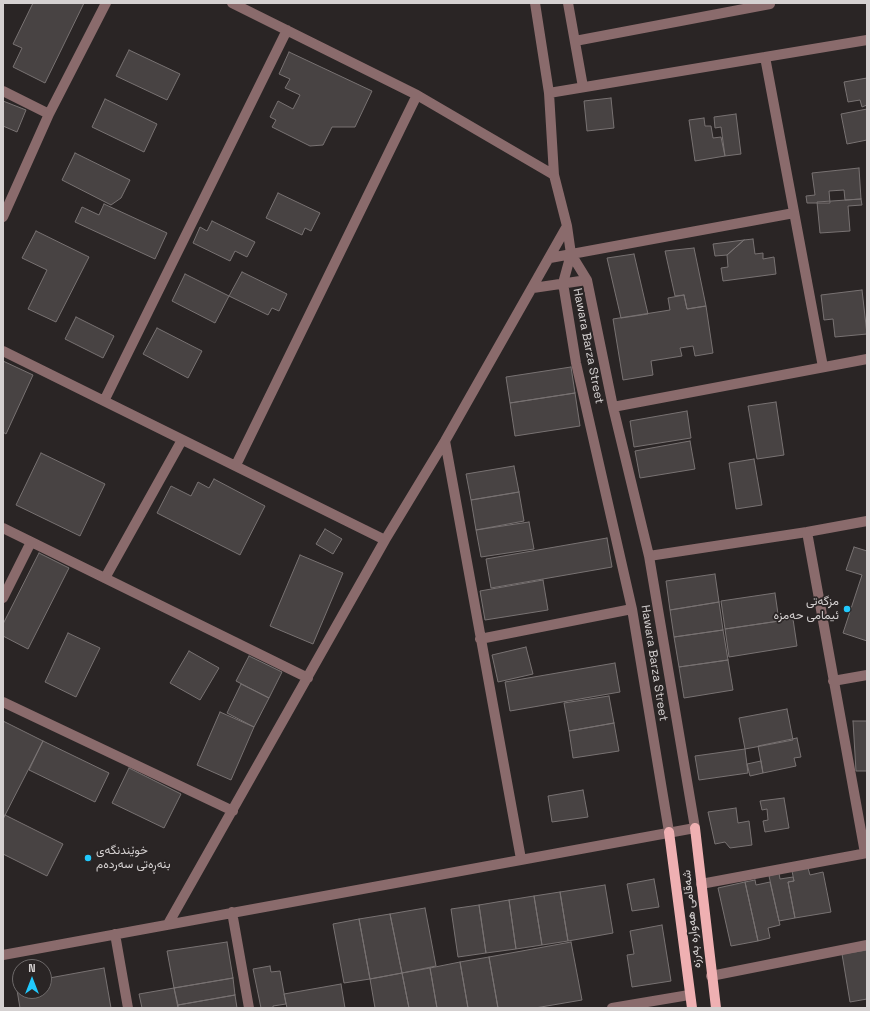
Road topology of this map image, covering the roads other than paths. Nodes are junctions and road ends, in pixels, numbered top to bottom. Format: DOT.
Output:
graph roads {
  1 [pos="106,3"];
  2 [pos="232,3"];
  3 [pos="535,3"];
  4 [pos="568,3"];
  5 [pos="770,4"];
  6 [pos="287,30"];
  7 [pos="867,40"];
  8 [pos="575,41"];
  9 [pos="765,57"];
  10 [pos="583,87"];
  11 [pos="3,91"];
  12 [pos="549,93"];
  13 [pos="416,95"];
  14 [pos="49,114"];
  15 [pos="554,175"];
  16 [pos="794,213"];
  17 [pos="3,217"];
  18 [pos="567,226"];
  19 [pos="571,254"];
  20 [pos="550,258"];
  21 [pos="587,280"];
  22 [pos="563,284"];
  23 [pos="533,288"];
  24 [pos="3,351"];
  25 [pos="867,359"];
  26 [pos="823,367"];
  27 [pos="104,401"];
  28 [pos="613,407"];
  29 [pos="182,440"];
  30 [pos="445,442"];
  31 [pos="236,465"];
  32 [pos="867,521"];
  33 [pos="3,528"];
  34 [pos="807,532"];
  35 [pos="385,540"];
  36 [pos="31,542"];
  37 [pos="649,556"];
  38 [pos="105,578"];
  39 [pos="3,598"];
  40 [pos="632,609"];
  41 [pos="480,639"];
  42 [pos="867,675"];
  43 [pos="308,678"];
  44 [pos="833,681"];
  45 [pos="3,702"];
  46 [pos="233,811"];
  47 [pos="696,828"];
  48 [pos="669,832"];
  49 [pos="866,853"];
  50 [pos="521,859"];
  51 [pos="701,884"];
  52 [pos="232,912"];
  53 [pos="168,924"];
  54 [pos="115,934"];
  55 [pos="867,945"];
  56 [pos="3,955"];
  57 [pos="711,976"];
  58 [pos="689,995"];
  59 [pos="128,1008"];
  60 [pos="249,1008"];
  61 [pos="612,1008"];
  62 [pos="692,1008"];
  63 [pos="716,1008"];
  1 -- 14 [label="street"];
  2 -- 6 [label="street"];
  3 -- 12 [label="street"];
  4 -- 8 [label="street"];
  5 -- 8 [label="street"];
  6 -- 13 [label="street"];
  6 -- 27 [label="street"];
  7 -- 9 [label="street"];
  8 -- 10 [label="street"];
  9 -- 10 [label="street"];
  9 -- 16 [label="street"];
  10 -- 12 [label="street"];
  11 -- 14 [label="street"];
  12 -- 15 [label="street"];
  13 -- 15 [label="street"];
  13 -- 31 [label="street"];
  14 -- 17 [label="street"];
  15 -- 18 [label="street"];
  16 -- 19 [label="street"];
  16 -- 26 [label="street"];
  18 -- 19 [label="street"];
  18 -- 20 [label="street"];
  19 -- 20 [label="street"];
  19 -- 21 [label="street, Hawara Barza Street"];
  19 -- 22 [label="street, Hawara Barza Street"];
  20 -- 23 [label="street"];
  21 -- 22 [label="street"];
  21 -- 28 [label="street, Hawara Barza Street"];
  22 -- 23 [label="street"];
  22 -- 40 [label="street, Hawara Barza Street"];
  23 -- 30 [label="street"];
  24 -- 27 [label="street"];
  25 -- 26 [label="street"];
  26 -- 28 [label="street"];
  27 -- 29 [label="street"];
  28 -- 37 [label="street, Hawara Barza Street"];
  29 -- 31 [label="street"];
  29 -- 38 [label="street"];
  30 -- 35 [label="street"];
  30 -- 41 [label="street"];
  31 -- 35 [label="street"];
  32 -- 34 [label="street"];
  33 -- 36 [label="street"];
  34 -- 37 [label="street"];
  34 -- 44 [label="street"];
  35 -- 43 [label="street"];
  36 -- 38 [label="street"];
  36 -- 39 [label="street"];
  37 -- 47 [label="street, Hawara Barza Street"];
  38 -- 43 [label="street"];
  40 -- 41 [label="street"];
  40 -- 48 [label="street, Hawara Barza Street"];
  41 -- 50 [label="street"];
  42 -- 44 [label="street"];
  43 -- 46 [label="street"];
  44 -- 49 [label="street"];
  45 -- 46 [label="street"];
  46 -- 53 [label="street"];
  47 -- 48 [label="street"];
  47 -- 51 [label="main road, شەقامی هەوارە بەرزە"];
  48 -- 50 [label="street"];
  48 -- 58 [label="main road, شەقامی هەوارە بەرزە"];
  49 -- 51 [label="street"];
  50 -- 52 [label="street"];
  51 -- 57 [label="main road, شەقامی هەوارە بەرزە"];
  52 -- 53 [label="street"];
  52 -- 60 [label="street"];
  53 -- 54 [label="street"];
  54 -- 56 [label="street"];
  54 -- 59 [label="street"];
  55 -- 57 [label="street"];
  57 -- 63 [label="main road, شەقامی هەوارە بەرزە"];
  58 -- 61 [label="street"];
  58 -- 62 [label="main road, شەقامی هەوارە بەرزە"];
}
